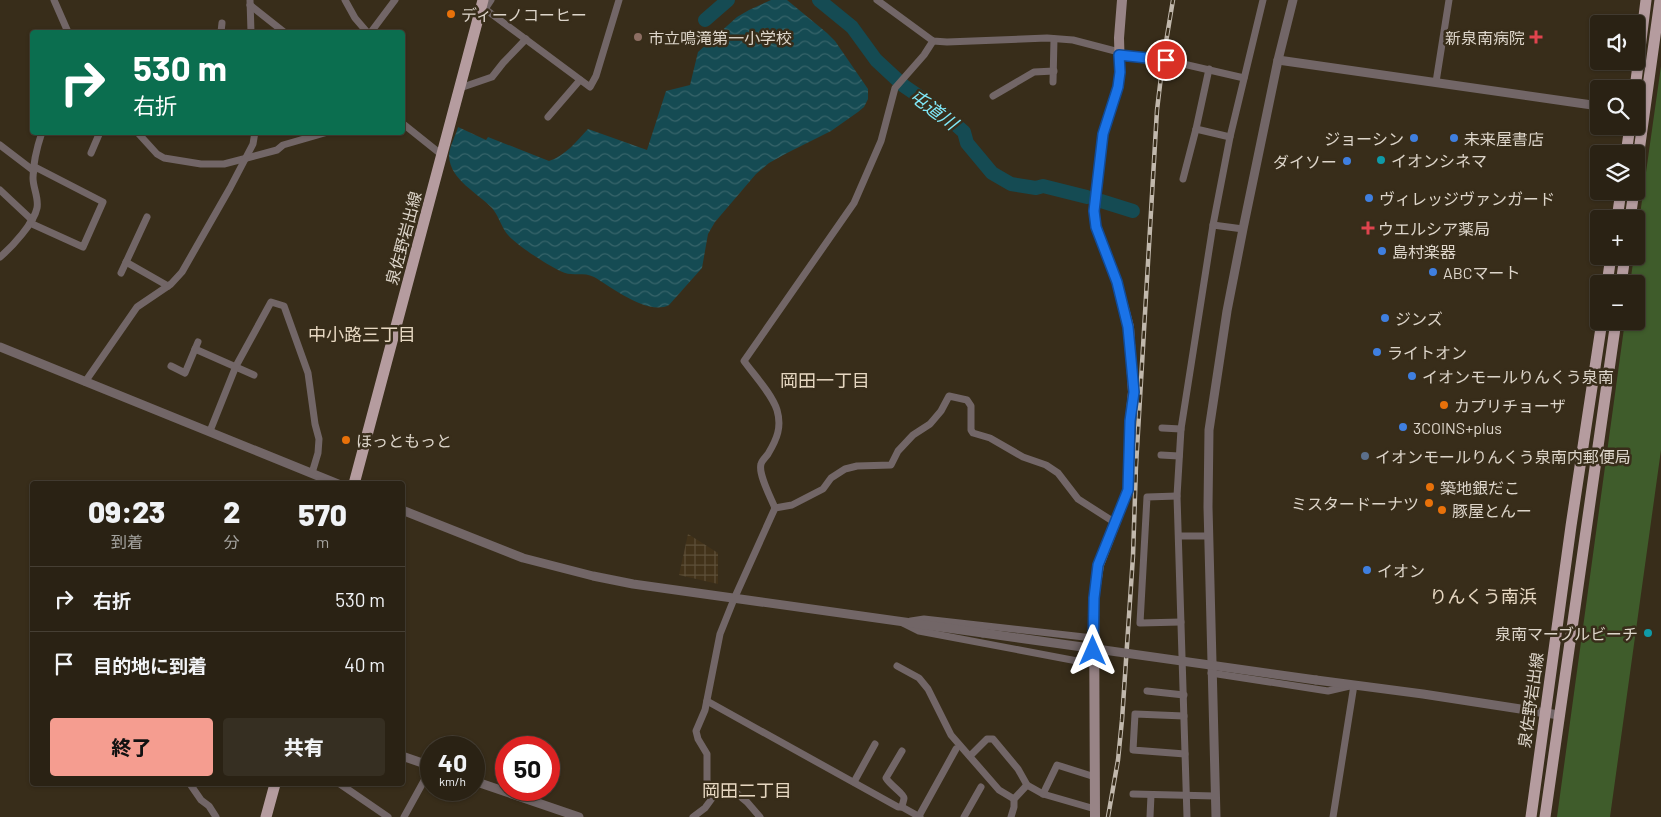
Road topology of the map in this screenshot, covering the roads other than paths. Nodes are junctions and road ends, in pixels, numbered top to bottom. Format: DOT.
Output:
graph roads {
  1 [pos="54,0"];
  2 [pos="345,0"];
  3 [pos="395,0"];
  4 [pos="619,0"];
  5 [pos="877,0"];
  6 [pos="1122,0"];
  7 [pos="1263,0"];
  8 [pos="1293,0"];
  9 [pos="1448,0"];
  10 [pos="1646,0"];
  11 [pos="1660,0"];
  12 [pos="250,2"];
  13 [pos="485,4"];
  14 [pos="222,23"];
  15 [pos="67,30"];
  16 [pos="222,30"];
  17 [pos="251,30"];
  18 [pos="282,30"];
  19 [pos="367,30"];
  20 [pos="371,30"];
  21 [pos="526,39"];
  22 [pos="1054,39"];
  23 [pos="933,41"];
  24 [pos="1119,53"];
  25 [pos="1278,60"];
  26 [pos="1209,69"];
  27 [pos="1054,71"];
  28 [pos="1244,78"];
  29 [pos="580,80"];
  30 [pos="1636,80"];
  31 [pos="1054,82"];
  32 [pos="1436,82"];
  33 [pos="460,88"];
  34 [pos="993,96"];
  35 [pos="1590,105"];
  36 [pos="548,117"];
  37 [pos="405,125"];
  38 [pos="1196,129"];
  39 [pos="41,135"];
  40 [pos="99,135"];
  41 [pos="140,135"];
  42 [pos="255,135"];
  43 [pos="318,135"];
  44 [pos="1230,137"];
  45 [pos="0,145"];
  46 [pos="1640,145"];
  47 [pos="91,152"];
  48 [pos="442,155"];
  49 [pos="245,158"];
  50 [pos="34,169"];
  51 [pos="1183,179"];
  52 [pos="0,190"];
  53 [pos="148,217"];
  54 [pos="31,222"];
  55 [pos="1213,225"];
  56 [pos="1243,229"];
  57 [pos="0,257"];
  58 [pos="126,262"];
  59 [pos="120,273"];
  60 [pos="168,286"];
  61 [pos="1601,330"];
  62 [pos="1615,330"];
  63 [pos="0,347"];
  64 [pos="171,366"];
  65 [pos="236,366"];
  66 [pos="254,375"];
  67 [pos="85,382"];
  68 [pos="1162,428"];
  69 [pos="1181,430"];
  70 [pos="210,431"];
  71 [pos="1161,455"];
  72 [pos="1179,456"];
  73 [pos="312,473"];
  74 [pos="331,481"];
  75 [pos="355,481"];
  76 [pos="1177,496"];
  77 [pos="775,508"];
  78 [pos="405,511"];
  79 [pos="1114,522"];
  80 [pos="1179,536"];
  81 [pos="1208,536"];
  82 [pos="734,599"];
  83 [pos="901,622"];
  84 [pos="1181,622"];
  85 [pos="1093,638"];
  86 [pos="1094,664"];
  87 [pos="897,666"];
  88 [pos="1211,673"];
  89 [pos="1354,685"];
  90 [pos="1147,691"];
  91 [pos="1184,695"];
  92 [pos="707,701"];
  93 [pos="1544,712"];
  94 [pos="1559,715"];
  95 [pos="1184,716"];
  96 [pos="874,744"];
  97 [pos="956,749"];
  98 [pos="902,751"];
  99 [pos="1185,754"];
  100 [pos="970,756"];
  101 [pos="405,757"];
  102 [pos="420,763"];
  103 [pos="1095,777"];
  104 [pos="854,782"];
  105 [pos="485,785"];
  106 [pos="1027,785"];
  107 [pos="191,786"];
  108 [pos="274,786"];
  109 [pos="343,786"];
  110 [pos="420,787"];
  111 [pos="981,787"];
  112 [pos="1043,794"];
  113 [pos="1133,794"];
  114 [pos="1151,795"];
  115 [pos="1187,795"];
  116 [pos="1215,796"];
  117 [pos="713,797"];
  118 [pos="1014,799"];
  119 [pos="902,807"];
  120 [pos="1095,813"];
  121 [pos="216,817"];
  122 [pos="266,817"];
  123 [pos="388,817"];
  124 [pos="404,817"];
  125 [pos="579,817"];
  126 [pos="693,817"];
  127 [pos="760,817"];
  128 [pos="920,817"];
  129 [pos="964,817"];
  130 [pos="1011,817"];
  131 [pos="1150,817"];
  132 [pos="1187,817"];
  133 [pos="1216,817"];
  134 [pos="1333,817"];
  135 [pos="1531,817"];
  136 [pos="1545,817"];
  1 -- 15 [label="street"];
  2 -- 19 [label="street"];
  3 -- 20 [label="street"];
  4 -- 29 [label="street"];
  5 -- 23 [label="street"];
  6 -- 24 [label="main road"];
  7 -- 28 [label="street"];
  8 -- 25 [label="street"];
  9 -- 32 [label="street"];
  10 -- 30 [label="main road"];
  11 -- 46 [label="main road"];
  12 -- 17 [label="street"];
  12 -- 18 [label="street"];
  13 -- 21 [label="street"];
  13 -- 33 [label="main road, 泉佐野岩出線"];
  14 -- 16 [label="street"];
  21 -- 29 [label="street"];
  21 -- 33 [label="street"];
  22 -- 23 [label="street"];
  22 -- 24 [label="street"];
  22 -- 27 [label="street"];
  23 -- 77 [label="street"];
  24 -- 26 [label="street"];
  24 -- 79 [label="main road"];
  25 -- 32 [label="street"];
  25 -- 56 [label="street"];
  26 -- 28 [label="street"];
  26 -- 38 [label="street"];
  27 -- 31 [label="street"];
  27 -- 34 [label="street"];
  28 -- 44 [label="street"];
  29 -- 36 [label="street"];
  32 -- 35 [label="street"];
  33 -- 48 [label="main road, 泉佐野岩出線"];
  37 -- 48 [label="street"];
  38 -- 44 [label="street"];
  38 -- 51 [label="street"];
  39 -- 50 [label="street"];
  40 -- 47 [label="street"];
  41 -- 49 [label="street"];
  42 -- 49 [label="street"];
  43 -- 49 [label="street"];
  44 -- 55 [label="street"];
  45 -- 50 [label="street"];
  48 -- 75 [label="main road, 泉佐野岩出線"];
  49 -- 60 [label="street"];
  50 -- 54 [label="street"];
  50 -- 54 [label="street"];
  52 -- 54 [label="street"];
  53 -- 58 [label="street"];
  54 -- 57 [label="street"];
  55 -- 56 [label="street"];
  55 -- 69 [label="street"];
  56 -- 81 [label="street"];
  58 -- 59 [label="street"];
  58 -- 60 [label="street"];
  60 -- 67 [label="street"];
  61 -- 93 [label="main road, 泉佐野岩出線"];
  62 -- 94 [label="main road, 泉佐野岩出線"];
  63 -- 67 [label="street"];
  64 -- 65 [label="street"];
  65 -- 66 [label="street"];
  65 -- 70 [label="street"];
  65 -- 73 [label="street"];
  67 -- 70 [label="street"];
  68 -- 69 [label="street"];
  69 -- 72 [label="street"];
  70 -- 73 [label="street"];
  71 -- 72 [label="street"];
  72 -- 76 [label="street"];
  73 -- 74 [label="street"];
  76 -- 80 [label="street"];
  76 -- 84 [label="street"];
  77 -- 79 [label="street"];
  77 -- 82 [label="street"];
  78 -- 82 [label="street"];
  79 -- 85 [label="main road"];
  80 -- 81 [label="street"];
  80 -- 84 [label="street"];
  81 -- 88 [label="street"];
  82 -- 83 [label="street"];
  82 -- 92 [label="street"];
  83 -- 85 [label="street"];
  83 -- 86 [label="street"];
  83 -- 89 [label="street, bridge"];
  84 -- 91 [label="street"];
  85 -- 86 [label="main road"];
  86 -- 103 [label="main road"];
  87 -- 100 [label="street"];
  88 -- 89 [label="street"];
  88 -- 116 [label="street"];
  89 -- 93 [label="street"];
  89 -- 134 [label="street"];
  90 -- 91 [label="street"];
  91 -- 95 [label="street"];
  92 -- 104 [label="street"];
  92 -- 117 [label="street"];
  93 -- 94 [label="street"];
  93 -- 135 [label="main road, 泉佐野岩出線"];
  94 -- 136 [label="main road, 泉佐野岩出線"];
  95 -- 99 [label="street"];
  95 -- 99 [label="street"];
  96 -- 104 [label="street"];
  97 -- 128 [label="street"];
  98 -- 119 [label="street"];
  99 -- 115 [label="street"];
  100 -- 106 [label="street"];
  100 -- 118 [label="street"];
  101 -- 102 [label="street"];
  103 -- 112 [label="street"];
  103 -- 120 [label="main road"];
  104 -- 119 [label="street"];
  105 -- 125 [label="street"];
  106 -- 112 [label="street"];
  106 -- 118 [label="street"];
  107 -- 121 [label="street"];
  108 -- 122 [label="main road"];
  109 -- 123 [label="street"];
  110 -- 124 [label="street"];
  111 -- 129 [label="street"];
  112 -- 120 [label="street"];
  113 -- 114 [label="street"];
  114 -- 115 [label="street"];
  114 -- 131 [label="street"];
  115 -- 116 [label="street"];
  115 -- 132 [label="street"];
  116 -- 133 [label="street"];
  117 -- 126 [label="street"];
  117 -- 127 [label="street"];
  118 -- 130 [label="street"];
  119 -- 128 [label="street"];
}
